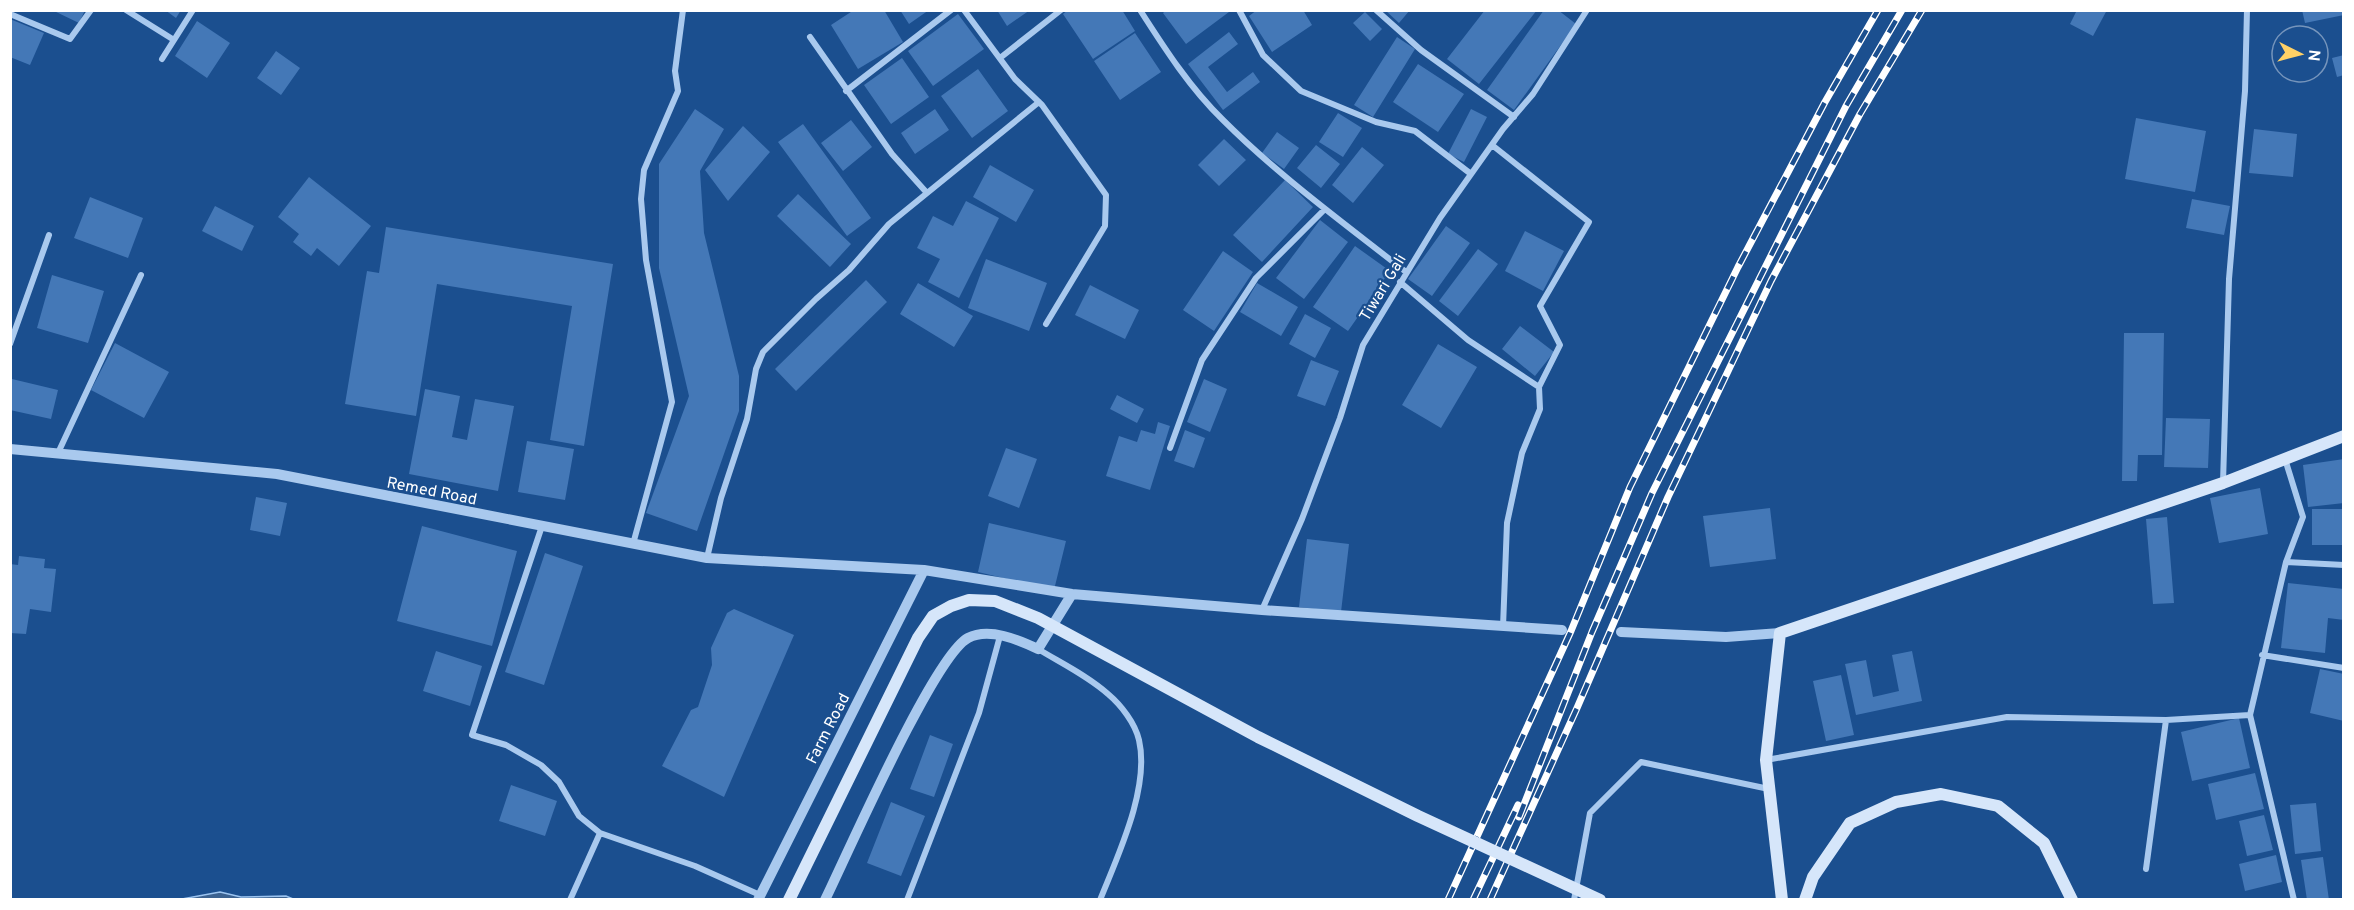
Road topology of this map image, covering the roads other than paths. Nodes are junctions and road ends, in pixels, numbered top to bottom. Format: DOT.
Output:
graph roads {
  1 [pos="91,10"];
  2 [pos="126,10"];
  3 [pos="193,10"];
  4 [pos="683,10"];
  5 [pos="951,10"];
  6 [pos="964,10"];
  7 [pos="1061,10"];
  8 [pos="1140,10"];
  9 [pos="1239,10"];
  10 [pos="1376,10"];
  11 [pos="1587,10"];
  12 [pos="2247,10"];
  13 [pos="10,14"];
  14 [pos="810,37"];
  15 [pos="174,40"];
  16 [pos="1000,58"];
  17 [pos="162,60"];
  18 [pos="846,91"];
  19 [pos="1039,102"];
  20 [pos="1514,117"];
  21 [pos="1492,145"];
  22 [pos="1471,174"];
  23 [pos="927,193"];
  24 [pos="1325,209"];
  25 [pos="49,235"];
  26 [pos="1406,272"];
  27 [pos="141,275"];
  28 [pos="1400,282"];
  29 [pos="1046,324"];
  30 [pos="10,344"];
  31 [pos="1539,387"];
  32 [pos="2343,436"];
  33 [pos="1170,448"];
  34 [pos="10,449"];
  35 [pos="58,453"];
  36 [pos="2285,458"];
  37 [pos="2223,483"];
  38 [pos="542,526"];
  39 [pos="633,544"];
  40 [pos="707,558"];
  41 [pos="2286,562"];
  42 [pos="2343,565"];
  43 [pos="924,570"];
  44 [pos="1072,594"];
  45 [pos="1262,610"];
  46 [pos="1503,628"];
  47 [pos="1562,630"];
  48 [pos="1621,632"];
  49 [pos="1780,633"];
  50 [pos="1000,636"];
  51 [pos="1038,649"];
  52 [pos="2262,655"];
  53 [pos="2343,668"];
  54 [pos="2250,715"];
  55 [pos="2166,720"];
  56 [pos="1766,760"];
  57 [pos="1769,789"];
  58 [pos="600,833"];
  59 [pos="2146,869"];
  60 [pos="759,897"];
  61 [pos="570,900"];
  62 [pos="789,900"];
  63 [pos="825,900"];
  64 [pos="907,900"];
  65 [pos="1100,900"];
  66 [pos="1574,900"];
  67 [pos="1600,900"];
  68 [pos="1782,900"];
  69 [pos="1805,900"];
  70 [pos="2072,900"];
  71 [pos="2294,900"];
  1 -- 13 [label="street"];
  2 -- 15 [label="street"];
  3 -- 15 [label="street"];
  4 -- 39 [label="street"];
  5 -- 18 [label="street"];
  6 -- 16 [label="street"];
  7 -- 16 [label="street"];
  8 -- 24 [label="street"];
  9 -- 22 [label="street"];
  10 -- 20 [label="street"];
  11 -- 20 [label="street, Tiwari Gali"];
  12 -- 37 [label="street"];
  14 -- 18 [label="street"];
  15 -- 17 [label="street"];
  16 -- 19 [label="street"];
  18 -- 23 [label="street"];
  19 -- 23 [label="street"];
  19 -- 29 [label="street"];
  20 -- 21 [label="street, Tiwari Gali"];
  21 -- 22 [label="street, Tiwari Gali"];
  21 -- 31 [label="street"];
  22 -- 26 [label="street, Tiwari Gali"];
  23 -- 40 [label="street"];
  24 -- 26 [label="street"];
  24 -- 33 [label="street"];
  25 -- 30 [label="street"];
  26 -- 28 [label="street, Tiwari Gali"];
  27 -- 35 [label="street"];
  28 -- 31 [label="street"];
  28 -- 45 [label="street, Tiwari Gali"];
  31 -- 46 [label="street"];
  32 -- 36 [label="main road"];
  34 -- 35 [label="street, Remed Road"];
  35 -- 38 [label="street, Remed Road"];
  36 -- 37 [label="main road"];
  36 -- 41 [label="street"];
  37 -- 49 [label="main road"];
  38 -- 39 [label="street, Remed Road"];
  38 -- 58 [label="street"];
  39 -- 40 [label="street, Remed Road"];
  40 -- 43 [label="street, Remed Road"];
  41 -- 42 [label="street"];
  41 -- 52 [label="street"];
  43 -- 44 [label="street, Remed Road"];
  43 -- 60 [label="street, Farm Road"];
  44 -- 45 [label="street, Remed Road"];
  44 -- 51 [label="street"];
  45 -- 46 [label="street, Remed Road"];
  46 -- 47 [label="street, Remed Road"];
  48 -- 49 [label="street"];
  49 -- 56 [label="main road"];
  50 -- 51 [label="street"];
  50 -- 63 [label="street"];
  50 -- 64 [label="street"];
  51 -- 65 [label="street"];
  52 -- 53 [label="street"];
  52 -- 54 [label="street"];
  54 -- 55 [label="street"];
  54 -- 71 [label="street"];
  55 -- 56 [label="street"];
  55 -- 59 [label="street"];
  56 -- 57 [label="main road"];
  57 -- 66 [label="street"];
  57 -- 68 [label="main road"];
  58 -- 60 [label="street"];
  58 -- 61 [label="street"];
  62 -- 67 [label="main road, bridge"];
  69 -- 70 [label="main road"];
}
